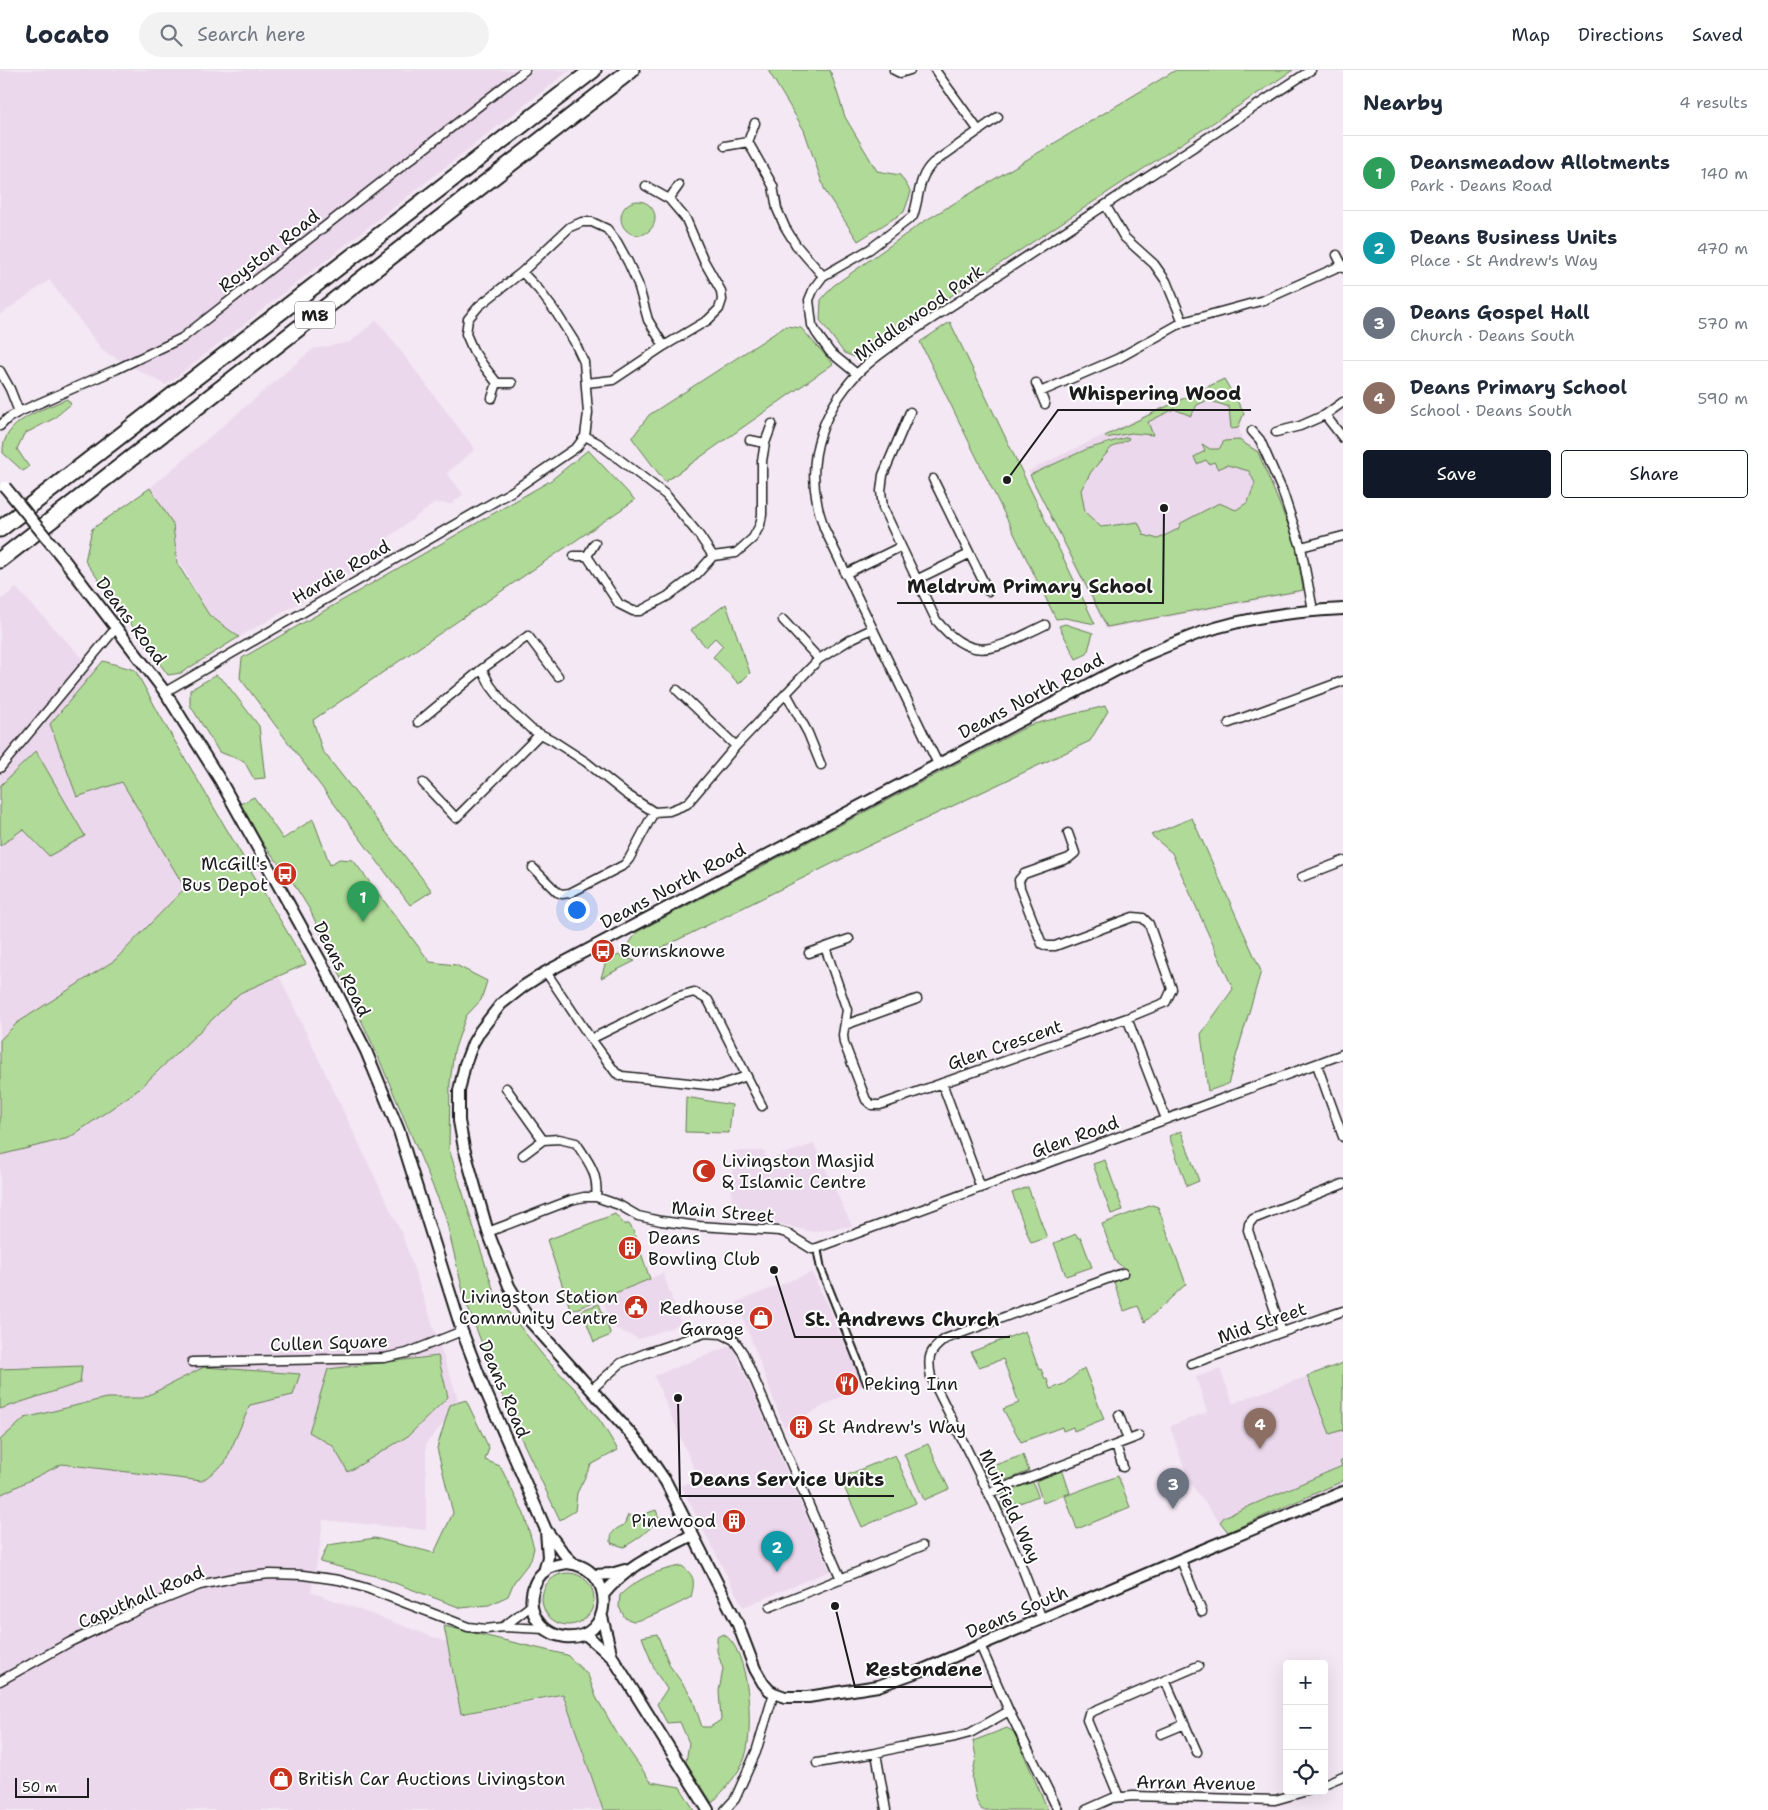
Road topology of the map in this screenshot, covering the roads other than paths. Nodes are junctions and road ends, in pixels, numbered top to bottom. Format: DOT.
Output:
graph roads {
  1 [pos="526,70"];
  2 [pos="592,70"];
  3 [pos="631,70"];
  4 [pos="894,70"];
  5 [pos="910,70"];
  6 [pos="934,70"];
  7 [pos="1311,70"];
  8 [pos="998,117"];
  9 [pos="755,123"];
  10 [pos="979,131"];
  11 [pos="748,142"];
  12 [pos="725,146"];
  13 [pos="678,185"];
  14 [pos="646,186"];
  15 [pos="669,199"];
  16 [pos="1106,206"];
  17 [pos="1337,255"];
  18 [pos="1342,267"];
  19 [pos="522,272"];
  20 [pos="824,276"];
  21 [pos="1183,322"];
  22 [pos="664,346"];
  23 [pos="0,371"];
  24 [pos="857,374"];
  25 [pos="497,382"];
  26 [pos="512,382"];
  27 [pos="586,383"];
  28 [pos="1036,383"];
  29 [pos="1040,392"];
  30 [pos="492,398"];
  31 [pos="1343,402"];
  32 [pos="1045,404"];
  33 [pos="19,412"];
  34 [pos="910,412"];
  35 [pos="1325,415"];
  36 [pos="4,419"];
  37 [pos="772,424"];
  38 [pos="0,426"];
  39 [pos="1252,431"];
  40 [pos="1276,432"];
  41 [pos="585,436"];
  42 [pos="1343,438"];
  43 [pos="750,440"];
  44 [pos="765,443"];
  45 [pos="933,479"];
  46 [pos="3,484"];
  47 [pos="0,529"];
  48 [pos="1343,536"];
  49 [pos="595,543"];
  50 [pos="900,547"];
  51 [pos="1301,547"];
  52 [pos="969,554"];
  53 [pos="574,556"];
  54 [pos="587,556"];
  55 [pos="713,556"];
  56 [pos="0,560"];
  57 [pos="845,574"];
  58 [pos="916,580"];
  59 [pos="988,591"];
  60 [pos="1343,609"];
  61 [pos="1313,610"];
  62 [pos="783,620"];
  63 [pos="1045,624"];
  64 [pos="116,628"];
  65 [pos="872,629"];
  66 [pos="819,659"];
  67 [pos="482,669"];
  68 [pos="558,676"];
  69 [pos="1343,681"];
  70 [pos="677,690"];
  71 [pos="165,692"];
  72 [pos="786,693"];
  73 [pos="418,722"];
  74 [pos="1229,723"];
  75 [pos="540,734"];
  76 [pos="736,746"];
  77 [pos="938,764"];
  78 [pos="821,765"];
  79 [pos="0,768"];
  80 [pos="423,783"];
  81 [pos="654,812"];
  82 [pos="1068,833"];
  83 [pos="1343,861"];
  84 [pos="533,868"];
  85 [pos="1302,876"];
  86 [pos="849,939"];
  87 [pos="825,947"];
  88 [pos="809,953"];
  89 [pos="546,972"];
  90 [pos="917,999"];
  91 [pos="1127,1018"];
  92 [pos="845,1025"];
  93 [pos="590,1039"];
  94 [pos="1343,1054"];
  95 [pos="1317,1065"];
  96 [pos="747,1076"];
  97 [pos="942,1083"];
  98 [pos="506,1088"];
  99 [pos="762,1106"];
  100 [pos="521,1107"];
  101 [pos="513,1112"];
  102 [pos="1166,1119"];
  103 [pos="1343,1137"];
  104 [pos="543,1140"];
  105 [pos="523,1155"];
  106 [pos="1343,1184"];
  107 [pos="981,1188"];
  108 [pos="596,1197"];
  109 [pos="488,1232"];
  110 [pos="818,1248"];
  111 [pos="1123,1272"];
  112 [pos="1343,1311"];
  113 [pos="462,1331"];
  114 [pos="1282,1332"];
  115 [pos="192,1362"];
  116 [pos="1191,1364"];
  117 [pos="867,1383"];
  118 [pos="591,1390"];
  119 [pos="1119,1415"];
  120 [pos="1139,1436"];
  121 [pos="1128,1440"];
  122 [pos="1116,1445"];
  123 [pos="1124,1467"];
  124 [pos="1343,1492"];
  125 [pos="989,1493"];
  126 [pos="546,1530"];
  127 [pos="692,1535"];
  128 [pos="922,1546"];
  129 [pos="1181,1560"];
  130 [pos="573,1563"];
  131 [pos="628,1570"];
  132 [pos="544,1572"];
  133 [pos="595,1575"];
  134 [pos="841,1579"];
  135 [pos="603,1595"];
  136 [pos="532,1606"];
  137 [pos="770,1607"];
  138 [pos="1202,1612"];
  139 [pos="602,1617"];
  140 [pos="1042,1618"];
  141 [pos="504,1627"];
  142 [pos="545,1629"];
  143 [pos="585,1634"];
  144 [pos="980,1645"];
  145 [pos="613,1658"];
  146 [pos="1198,1666"];
  147 [pos="1165,1680"];
  148 [pos="0,1681"];
  149 [pos="774,1693"];
  150 [pos="1009,1710"];
  151 [pos="1185,1724"];
  152 [pos="1161,1734"];
  153 [pos="1197,1752"];
  154 [pos="876,1753"];
  155 [pos="817,1763"];
  156 [pos="1343,1776"];
  157 [pos="1328,1782"];
  158 [pos="1292,1795"];
  159 [pos="1119,1798"];
  160 [pos="708,1810"];
  161 [pos="725,1810"];
  162 [pos="886,1810"];
  163 [pos="1058,1810"];
  164 [pos="1086,1810"];
  1 -- 33 [label="street, Royston Road"];
  2 -- 47 [label="highway, M8"];
  3 -- 56 [label="highway, M8"];
  4 -- 5 [label="street"];
  6 -- 10 [label="street"];
  7 -- 16 [label="street, Middlewood Park"];
  8 -- 10 [label="street"];
  9 -- 11 [label="street"];
  10 -- 20 [label="street"];
  11 -- 12 [label="street"];
  11 -- 20 [label="street"];
  13 -- 15 [label="street"];
  14 -- 15 [label="street"];
  15 -- 22 [label="street"];
  16 -- 21 [label="street"];
  16 -- 24 [label="street, Middlewood Park"];
  17 -- 18 [label="street"];
  18 -- 21 [label="street"];
  19 -- 22 [label="street"];
  19 -- 25 [label="street"];
  19 -- 27 [label="street"];
  20 -- 24 [label="street"];
  21 -- 29 [label="street"];
  22 -- 27 [label="street"];
  23 -- 33 [label="street"];
  24 -- 57 [label="street, Middlewood Park"];
  25 -- 26 [label="street"];
  25 -- 30 [label="street"];
  27 -- 41 [label="street"];
  28 -- 29 [label="street"];
  29 -- 32 [label="street"];
  31 -- 35 [label="street"];
  33 -- 36 [label="street, Royston Road"];
  34 -- 50 [label="street"];
  35 -- 40 [label="street"];
  35 -- 42 [label="street"];
  36 -- 38 [label="street, Royston Road"];
  37 -- 44 [label="street"];
  39 -- 51 [label="street"];
  41 -- 55 [label="street"];
  41 -- 71 [label="street, Hardie Road"];
  43 -- 44 [label="street"];
  44 -- 55 [label="street"];
  45 -- 52 [label="street"];
  46 -- 64 [label="street, Deans Road, bridge"];
  48 -- 51 [label="street"];
  49 -- 54 [label="street"];
  50 -- 57 [label="street"];
  50 -- 58 [label="street"];
  51 -- 61 [label="street"];
  52 -- 58 [label="street"];
  52 -- 59 [label="street"];
  53 -- 54 [label="street"];
  54 -- 55 [label="street"];
  57 -- 65 [label="street, Middlewood Park"];
  58 -- 63 [label="street"];
  60 -- 61 [label="street, Deans North Road"];
  61 -- 77 [label="street, Deans North Road"];
  62 -- 66 [label="street"];
  64 -- 71 [label="street, Deans Road"];
  64 -- 79 [label="street"];
  65 -- 66 [label="street"];
  65 -- 77 [label="street, Middlewood Park"];
  66 -- 72 [label="street"];
  67 -- 68 [label="street"];
  67 -- 73 [label="street"];
  67 -- 75 [label="street"];
  69 -- 74 [label="street"];
  70 -- 76 [label="street"];
  71 -- 113 [label="street, Deans Road"];
  72 -- 76 [label="street"];
  72 -- 78 [label="street"];
  75 -- 80 [label="street"];
  75 -- 81 [label="street"];
  76 -- 81 [label="street"];
  77 -- 89 [label="street, Deans North Road"];
  81 -- 84 [label="street"];
  82 -- 91 [label="street, Glen Crescent"];
  83 -- 85 [label="street"];
  86 -- 87 [label="street"];
  87 -- 88 [label="street"];
  87 -- 92 [label="street"];
  89 -- 93 [label="street"];
  89 -- 109 [label="street, Deans North Road"];
  90 -- 92 [label="street"];
  91 -- 97 [label="street, Glen Crescent"];
  91 -- 102 [label="street"];
  92 -- 97 [label="street"];
  93 -- 96 [label="street"];
  93 -- 96 [label="street"];
  94 -- 95 [label="street, Glen Road"];
  95 -- 102 [label="street, Glen Road"];
  95 -- 103 [label="street"];
  96 -- 99 [label="street"];
  97 -- 107 [label="street, Glen Crescent"];
  98 -- 100 [label="street"];
  100 -- 101 [label="street"];
  100 -- 104 [label="street"];
  102 -- 107 [label="street, Glen Road"];
  104 -- 105 [label="street"];
  104 -- 108 [label="street"];
  106 -- 114 [label="street"];
  107 -- 110 [label="street, Glen Road"];
  108 -- 109 [label="street, Main Street"];
  108 -- 110 [label="street, Main Street"];
  109 -- 118 [label="street, Deans North Road"];
  110 -- 117 [label="street"];
  111 -- 125 [label="street, Muirfield Way"];
  112 -- 114 [label="street, Mid Street"];
  113 -- 115 [label="street, Cullen Square"];
  113 -- 126 [label="street, Deans Road"];
  114 -- 116 [label="street, Mid Street"];
  118 -- 127 [label="street, Deans North Road"];
  118 -- 134 [label="street"];
  119 -- 121 [label="street"];
  120 -- 121 [label="street"];
  121 -- 122 [label="street"];
  122 -- 123 [label="street"];
  122 -- 125 [label="street"];
  124 -- 129 [label="street, Deans South"];
  125 -- 140 [label="street, Muirfield Way"];
  126 -- 130 [label="street, Deans Road"];
  126 -- 132 [label="street, Deans Road"];
  127 -- 131 [label="street"];
  127 -- 149 [label="street"];
  128 -- 134 [label="street"];
  129 -- 138 [label="street"];
  129 -- 140 [label="street, Deans South"];
  130 -- 132 [label="street"];
  130 -- 133 [label="street"];
  131 -- 133 [label="street"];
  131 -- 135 [label="street"];
  132 -- 136 [label="street"];
  133 -- 135 [label="street"];
  134 -- 137 [label="street"];
  135 -- 139 [label="street"];
  136 -- 141 [label="street"];
  136 -- 142 [label="street"];
  139 -- 143 [label="street"];
  139 -- 145 [label="street"];
  140 -- 144 [label="street, Deans South"];
  141 -- 142 [label="street, Caputhall Road"];
  141 -- 148 [label="street, Caputhall Road"];
  142 -- 143 [label="street"];
  143 -- 145 [label="street"];
  144 -- 149 [label="street, Deans South"];
  144 -- 150 [label="street"];
  145 -- 160 [label="street"];
  146 -- 147 [label="street"];
  147 -- 151 [label="street"];
  147 -- 159 [label="street"];
  149 -- 161 [label="street"];
  150 -- 154 [label="street"];
  150 -- 163 [label="street"];
  151 -- 152 [label="street"];
  151 -- 153 [label="street"];
  154 -- 155 [label="street"];
  154 -- 162 [label="street"];
  156 -- 157 [label="street"];
  158 -- 159 [label="street, Arran Avenue"];
  159 -- 164 [label="street, Arran Avenue"];
}
